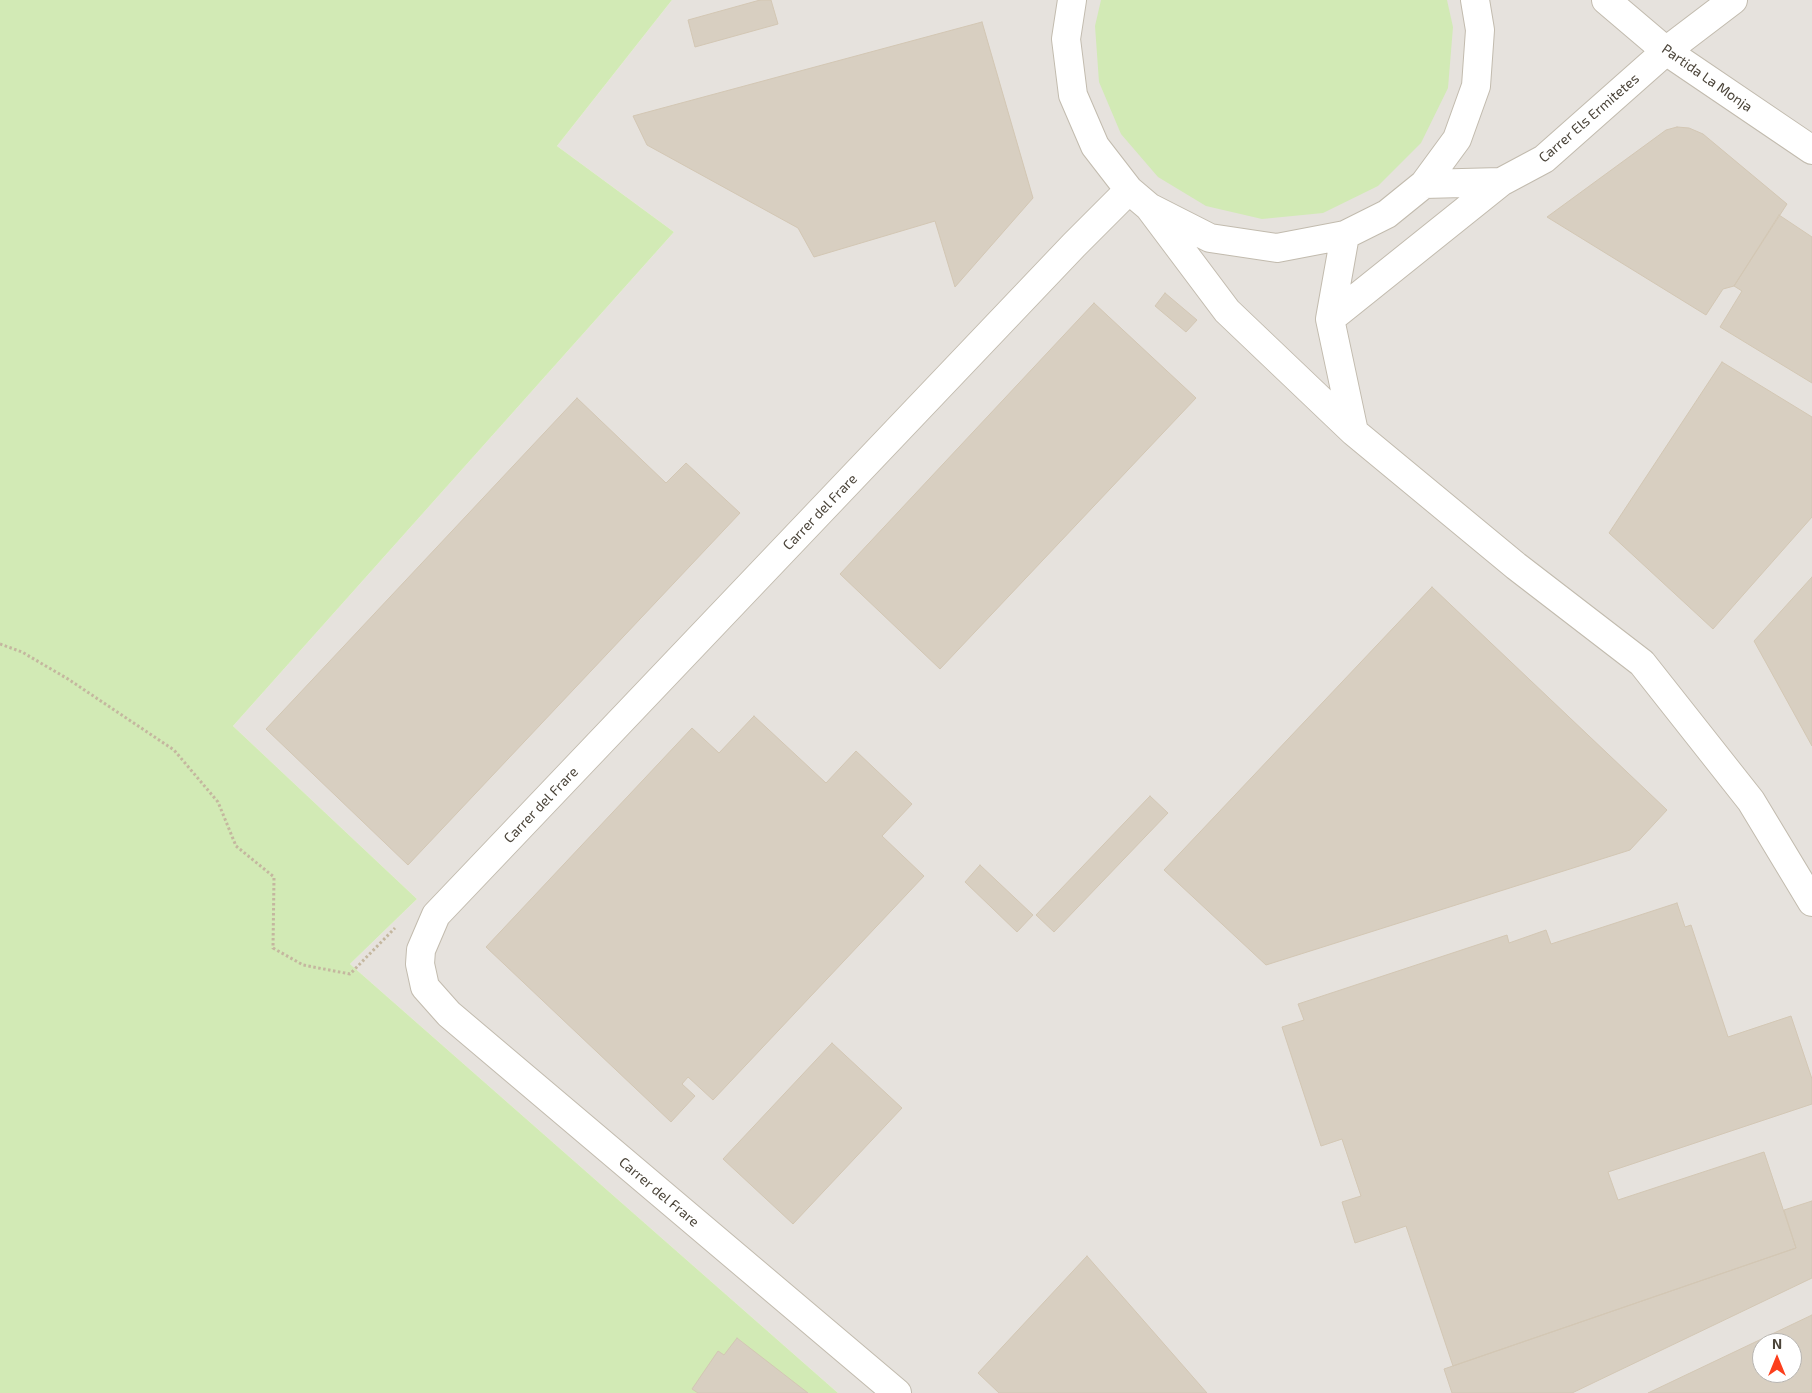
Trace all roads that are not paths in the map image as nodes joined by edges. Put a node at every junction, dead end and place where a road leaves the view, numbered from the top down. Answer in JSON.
{"nodes":[{"id":1,"x":1072,"y":0,"type":"edge"},
{"id":2,"x":1474,"y":0,"type":"edge"},
{"id":3,"x":1606,"y":0,"type":"edge"},
{"id":4,"x":1733,"y":0,"type":"edge"},
{"id":5,"x":1666,"y":51,"type":"junction"},
{"id":6,"x":1812,"y":150,"type":"edge"},
{"id":7,"x":1501,"y":182,"type":"junction"},
{"id":8,"x":1424,"y":184,"type":"junction"},
{"id":9,"x":1139,"y":199,"type":"junction"},
{"id":10,"x":1344,"y":236,"type":"junction"},
{"id":11,"x":1330,"y":319,"type":"junction"},
{"id":12,"x":1354,"y":432,"type":"junction"},
{"id":13,"x":1812,"y":902,"type":"edge"},
{"id":14,"x":897,"y":1393,"type":"edge"}],
"edges":[{"from":1,"to":9,"type":"street"},
{"from":2,"to":8,"type":"street"},
{"from":3,"to":5,"type":"street","name":"Partida La Monja"},
{"from":4,"to":5,"type":"street","name":"Carrer Els Ermitetes"},
{"from":5,"to":6,"type":"street","name":"Partida La Monja"},
{"from":5,"to":7,"type":"street","name":"Carrer Els Ermitetes"},
{"from":7,"to":8,"type":"street","name":"Carrer Els Ermitetes"},
{"from":7,"to":11,"type":"street"},
{"from":8,"to":10,"type":"street"},
{"from":9,"to":10,"type":"street"},
{"from":9,"to":12,"type":"street"},
{"from":9,"to":14,"type":"street","name":"Carrer del Frare"},
{"from":10,"to":11,"type":"street"},
{"from":11,"to":12,"type":"street"},
{"from":12,"to":13,"type":"street"}]}
